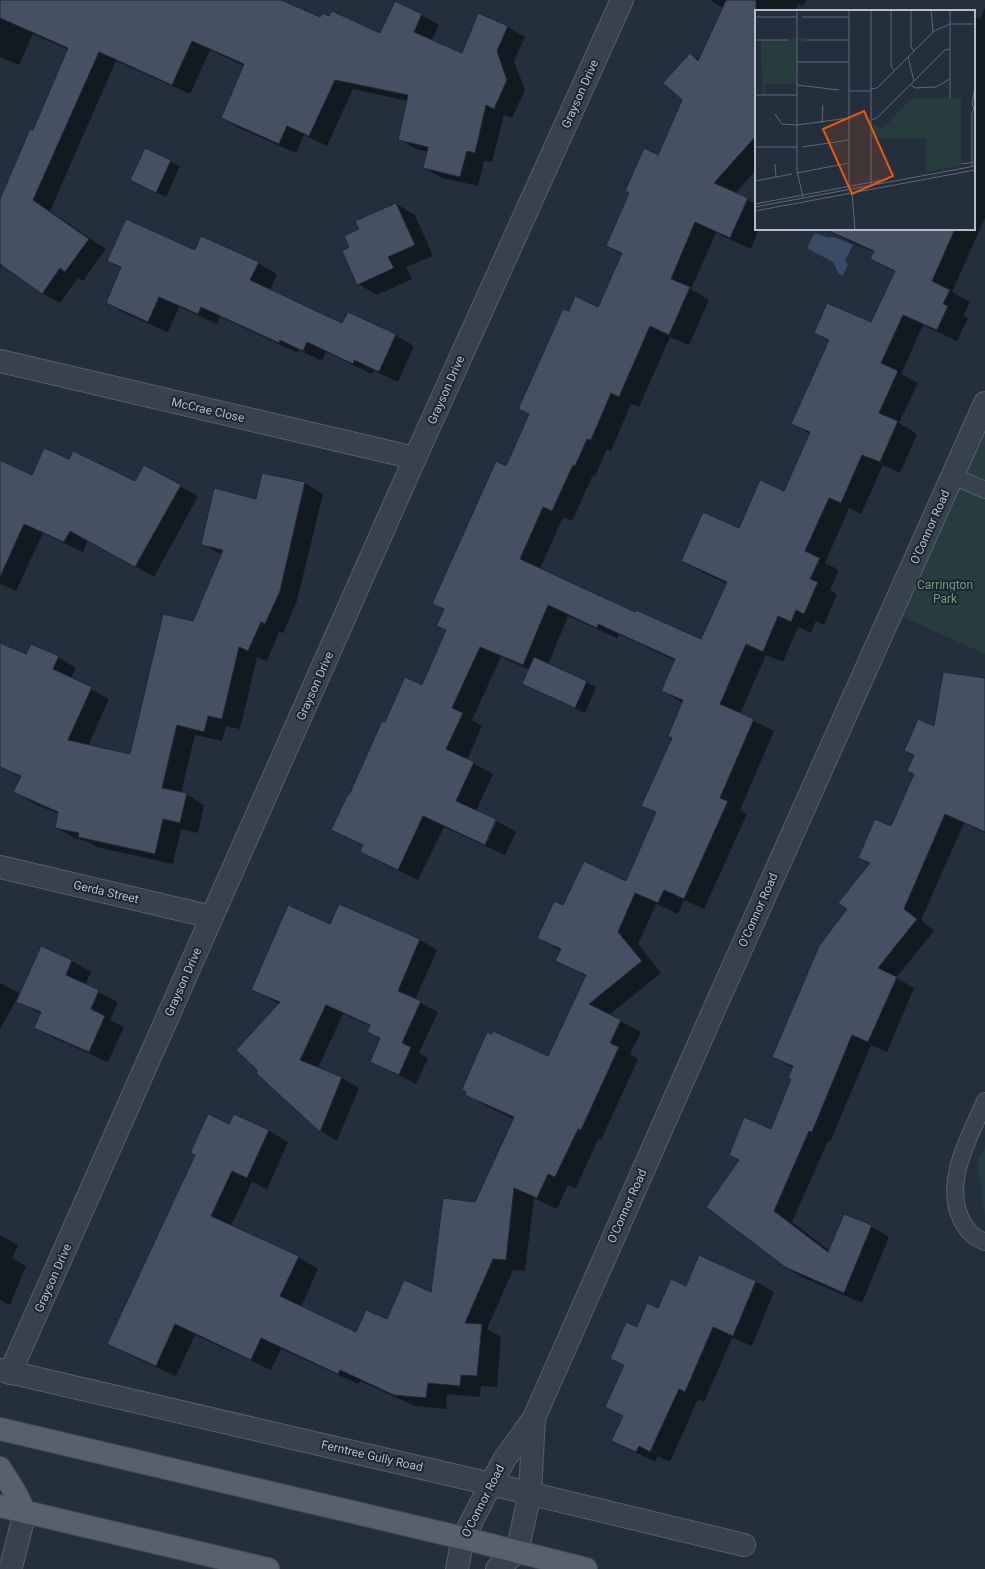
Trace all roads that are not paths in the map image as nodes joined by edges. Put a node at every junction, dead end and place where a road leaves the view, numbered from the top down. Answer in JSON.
{"nodes":[{"id":1,"x":619,"y":1,"type":"edge"},
{"id":2,"x":0,"y":361,"type":"edge"},
{"id":3,"x":985,"y":403,"type":"edge"},
{"id":4,"x":415,"y":458,"type":"junction"},
{"id":5,"x":954,"y":476,"type":"junction"},
{"id":6,"x":985,"y":490,"type":"edge"},
{"id":7,"x":0,"y":867,"type":"edge"},
{"id":8,"x":212,"y":917,"type":"junction"},
{"id":9,"x":985,"y":1101,"type":"edge"},
{"id":10,"x":985,"y":1242,"type":"edge"},
{"id":11,"x":5,"y":1371,"type":"edge"},
{"id":12,"x":534,"y":1418,"type":"junction"},
{"id":13,"x":0,"y":1429,"type":"edge"},
{"id":14,"x":0,"y":1468,"type":"edge"},
{"id":15,"x":491,"y":1484,"type":"junction"},
{"id":16,"x":530,"y":1493,"type":"junction"},
{"id":17,"x":0,"y":1506,"type":"edge"},
{"id":18,"x":25,"y":1512,"type":"junction"},
{"id":19,"x":463,"y":1538,"type":"junction"},
{"id":20,"x":744,"y":1545,"type":"dead end"},
{"id":21,"x":516,"y":1552,"type":"junction"},
{"id":22,"x":8,"y":1569,"type":"edge"},
{"id":23,"x":268,"y":1569,"type":"edge"},
{"id":24,"x":457,"y":1569,"type":"edge"},
{"id":25,"x":497,"y":1569,"type":"edge"},
{"id":26,"x":586,"y":1569,"type":"edge"}],
"edges":[{"from":1,"to":4,"type":"street","name":"Grayson Drive"},
{"from":2,"to":4,"type":"street","name":"McCrae Close"},
{"from":3,"to":5,"type":"street","name":"O'Connor Road"},
{"from":4,"to":8,"type":"street","name":"Grayson Drive"},
{"from":5,"to":6,"type":"lane"},
{"from":5,"to":12,"type":"street","name":"O'Connor Road"},
{"from":7,"to":8,"type":"street","name":"Gerda Street"},
{"from":8,"to":11,"type":"street","name":"Grayson Drive"},
{"from":9,"to":10,"type":"lane"},
{"from":11,"to":15,"type":"street","name":"Ferntree Gully Road"},
{"from":12,"to":15,"type":"street","name":"O'Connor Road"},
{"from":12,"to":16,"type":"street","name":"O'Connor Road"},
{"from":13,"to":19,"type":"main road"},
{"from":14,"to":18,"type":"main road"},
{"from":15,"to":16,"type":"street","name":"Ferntree Gully Road"},
{"from":15,"to":19,"type":"street","name":"O'Connor Road"},
{"from":16,"to":20,"type":"street","name":"Ferntree Gully Road"},
{"from":16,"to":21,"type":"street","name":"O'Connor Road"},
{"from":17,"to":18,"type":"main road"},
{"from":18,"to":22,"type":"street"},
{"from":18,"to":23,"type":"main road"},
{"from":19,"to":21,"type":"main road"},
{"from":19,"to":24,"type":"street","name":"O'Connor Road"},
{"from":21,"to":25,"type":"street"},
{"from":21,"to":26,"type":"main road"}]}
